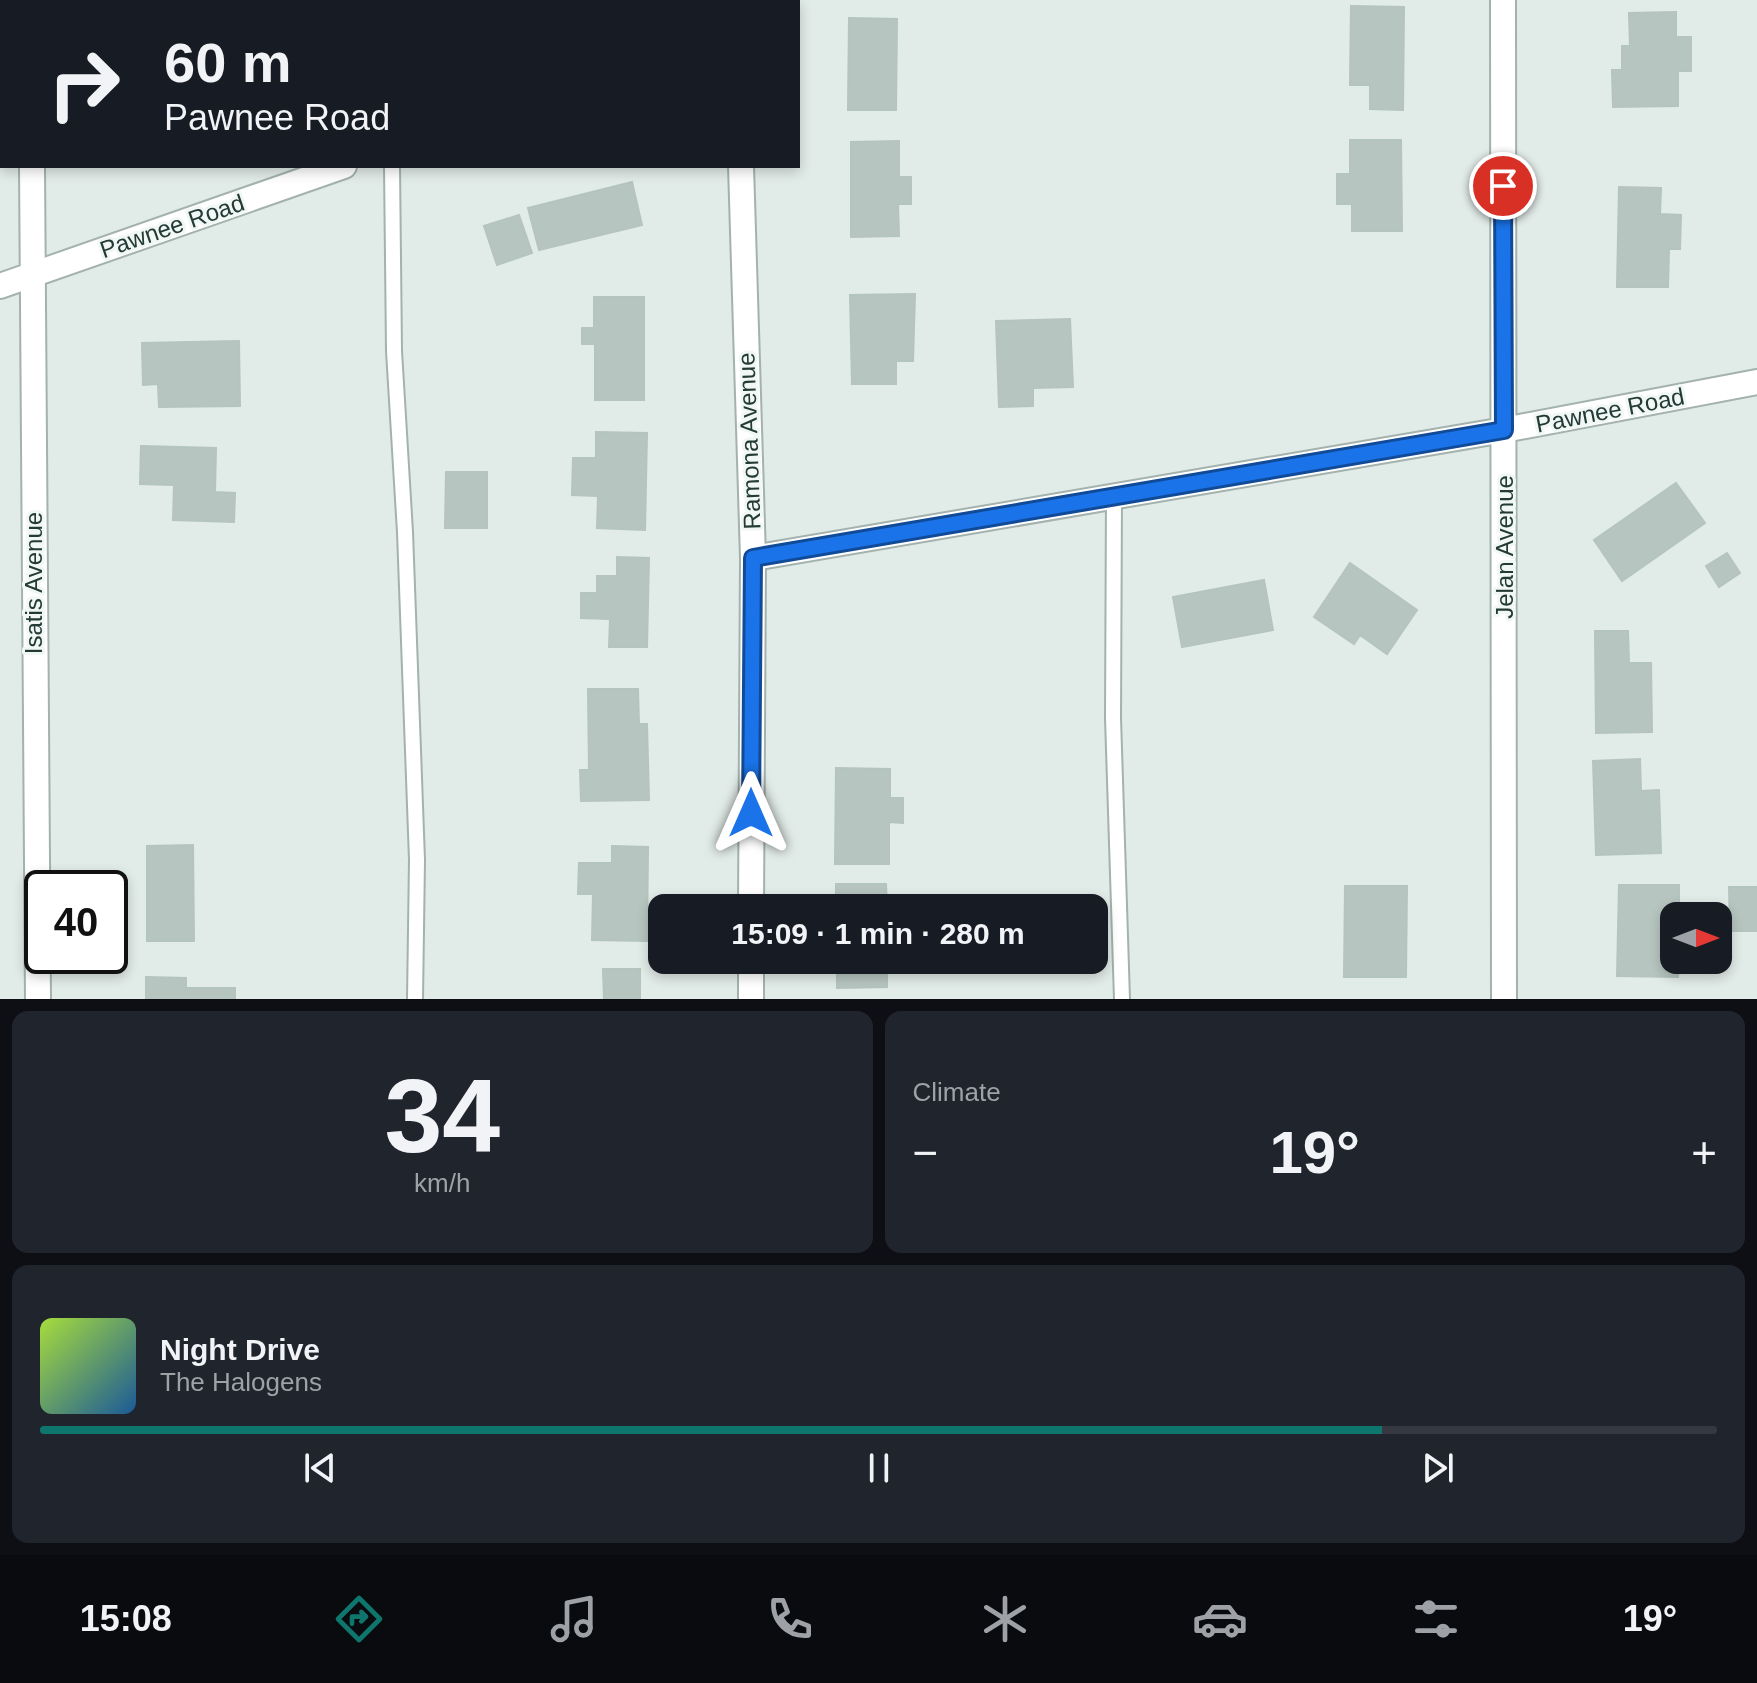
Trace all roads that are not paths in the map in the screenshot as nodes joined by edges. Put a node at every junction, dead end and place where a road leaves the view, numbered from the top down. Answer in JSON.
{"nodes":[{"id":1,"x":1503,"y":0,"type":"edge"},
{"id":2,"x":32,"y":168,"type":"edge"},
{"id":3,"x":338,"y":168,"type":"edge"},
{"id":4,"x":392,"y":168,"type":"edge"},
{"id":5,"x":741,"y":168,"type":"edge"},
{"id":6,"x":33,"y":274,"type":"junction"},
{"id":7,"x":0,"y":286,"type":"edge"},
{"id":8,"x":1757,"y":382,"type":"edge"},
{"id":9,"x":1504,"y":430,"type":"junction"},
{"id":10,"x":1114,"y":497,"type":"junction"},
{"id":11,"x":753,"y":558,"type":"junction"},
{"id":12,"x":751,"y":894,"type":"edge"},
{"id":13,"x":751,"y":974,"type":"edge"},
{"id":14,"x":38,"y":999,"type":"edge"},
{"id":15,"x":415,"y":999,"type":"edge"},
{"id":16,"x":751,"y":999,"type":"edge"},
{"id":17,"x":1122,"y":999,"type":"edge"},
{"id":18,"x":1504,"y":999,"type":"edge"}],
"edges":[{"from":1,"to":9,"type":"street","name":"Jelan Avenue"},
{"from":2,"to":6,"type":"street","name":"Isatis Avenue"},
{"from":3,"to":6,"type":"street","name":"Pawnee Road"},
{"from":4,"to":15,"type":"lane"},
{"from":5,"to":11,"type":"street","name":"Ramona Avenue"},
{"from":6,"to":7,"type":"street","name":"Pawnee Road"},
{"from":6,"to":14,"type":"street","name":"Isatis Avenue"},
{"from":8,"to":9,"type":"street","name":"Pawnee Road"},
{"from":9,"to":10,"type":"street","name":"Pawnee Road"},
{"from":9,"to":18,"type":"street","name":"Jelan Avenue"},
{"from":10,"to":11,"type":"street","name":"Pawnee Road"},
{"from":10,"to":17,"type":"lane"},
{"from":11,"to":12,"type":"street","name":"Ramona Avenue"},
{"from":13,"to":16,"type":"street"}]}
